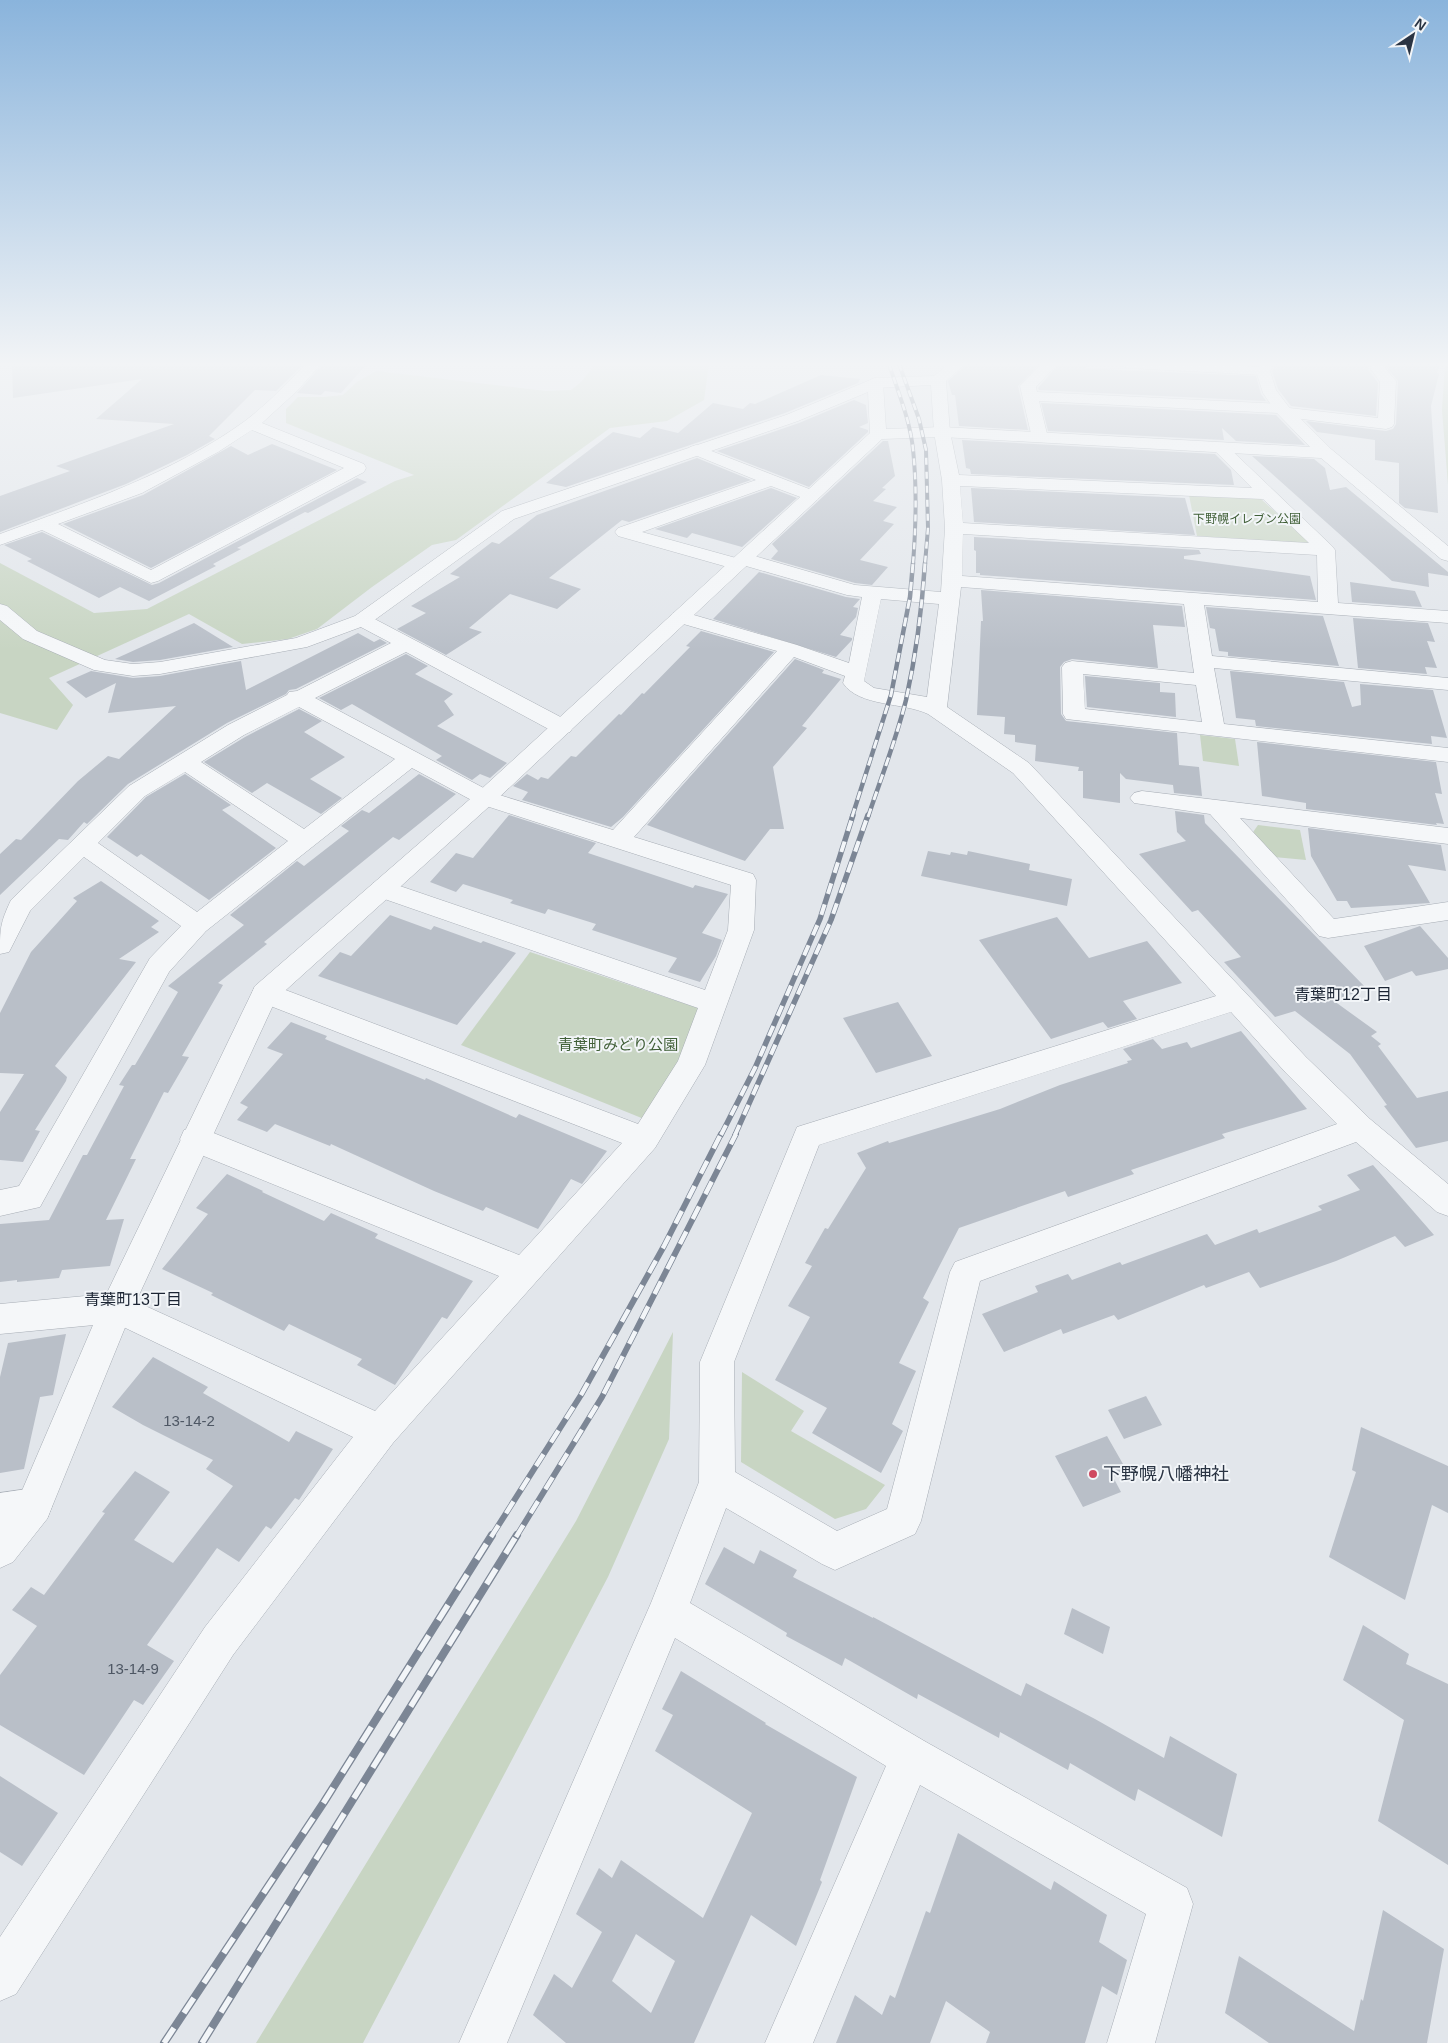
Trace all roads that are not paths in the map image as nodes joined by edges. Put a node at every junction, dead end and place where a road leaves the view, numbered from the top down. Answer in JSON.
{"nodes":[{"id":1,"x":193,"y":459,"type":"edge"},
{"id":2,"x":337,"y":459,"type":"edge"},
{"id":3,"x":669,"y":459,"type":"edge"},
{"id":4,"x":719,"y":459,"type":"edge"},
{"id":5,"x":851,"y":459,"type":"edge"},
{"id":6,"x":947,"y":459,"type":"edge"},
{"id":7,"x":1232,"y":459,"type":"edge"},
{"id":8,"x":1333,"y":459,"type":"edge"},
{"id":9,"x":769,"y":480,"type":"junction"},
{"id":10,"x":951,"y":480,"type":"junction"},
{"id":11,"x":1268,"y":494,"type":"junction"},
{"id":12,"x":811,"y":496,"type":"junction"},
{"id":13,"x":45,"y":525,"type":"junction"},
{"id":14,"x":954,"y":528,"type":"junction"},
{"id":15,"x":0,"y":540,"type":"edge"},
{"id":16,"x":1326,"y":550,"type":"junction"},
{"id":17,"x":1448,"y":555,"type":"edge"},
{"id":18,"x":741,"y":562,"type":"junction"},
{"id":19,"x":951,"y":590,"type":"junction"},
{"id":20,"x":873,"y":592,"type":"junction"},
{"id":21,"x":1193,"y":599,"type":"junction"},
{"id":22,"x":1328,"y":608,"type":"junction"},
{"id":23,"x":0,"y":610,"type":"edge"},
{"id":24,"x":1448,"y":616,"type":"edge"},
{"id":25,"x":680,"y":617,"type":"junction"},
{"id":26,"x":362,"y":620,"type":"junction"},
{"id":27,"x":405,"y":644,"type":"junction"},
{"id":28,"x":790,"y":650,"type":"junction"},
{"id":29,"x":1206,"y":671,"type":"junction"},
{"id":30,"x":857,"y":673,"type":"junction"},
{"id":31,"x":1448,"y":684,"type":"edge"},
{"id":32,"x":298,"y":697,"type":"junction"},
{"id":33,"x":936,"y":709,"type":"junction"},
{"id":34,"x":562,"y":726,"type":"junction"},
{"id":35,"x":1214,"y":730,"type":"junction"},
{"id":36,"x":1448,"y":755,"type":"edge"},
{"id":37,"x":411,"y":758,"type":"junction"},
{"id":38,"x":184,"y":761,"type":"junction"},
{"id":39,"x":485,"y":798,"type":"junction"},
{"id":40,"x":1142,"y":798,"type":"dead end"},
{"id":41,"x":1217,"y":807,"type":"junction"},
{"id":42,"x":1448,"y":836,"type":"edge"},
{"id":43,"x":619,"y":839,"type":"junction"},
{"id":44,"x":305,"y":841,"type":"junction"},
{"id":45,"x":82,"y":844,"type":"junction"},
{"id":46,"x":382,"y":889,"type":"junction"},
{"id":47,"x":1448,"y":911,"type":"edge"},
{"id":48,"x":197,"y":925,"type":"junction"},
{"id":49,"x":0,"y":945,"type":"edge"},
{"id":50,"x":265,"y":993,"type":"junction"},
{"id":51,"x":1236,"y":1000,"type":"junction"},
{"id":52,"x":714,"y":1003,"type":"junction"},
{"id":53,"x":1360,"y":1128,"type":"junction"},
{"id":54,"x":195,"y":1139,"type":"junction"},
{"id":55,"x":644,"y":1139,"type":"junction"},
{"id":56,"x":0,"y":1203,"type":"edge"},
{"id":57,"x":1448,"y":1203,"type":"edge"},
{"id":58,"x":522,"y":1272,"type":"junction"},
{"id":59,"x":117,"y":1308,"type":"junction"},
{"id":60,"x":0,"y":1319,"type":"edge"},
{"id":61,"x":380,"y":1431,"type":"junction"},
{"id":62,"x":717,"y":1482,"type":"junction"},
{"id":63,"x":17,"y":1508,"type":"edge"},
{"id":64,"x":0,"y":1548,"type":"edge"},
{"id":65,"x":667,"y":1611,"type":"junction"},
{"id":66,"x":911,"y":1757,"type":"junction"},
{"id":67,"x":0,"y":1978,"type":"edge"},
{"id":68,"x":483,"y":2043,"type":"edge"},
{"id":69,"x":788,"y":2043,"type":"edge"},
{"id":70,"x":1132,"y":2043,"type":"edge"}],
"edges":[{"from":1,"to":13,"type":"street"},
{"from":2,"to":13,"type":"street"},
{"from":3,"to":26,"type":"street"},
{"from":4,"to":9,"type":"street"},
{"from":5,"to":12,"type":"street"},
{"from":6,"to":10,"type":"street"},
{"from":7,"to":11,"type":"street"},
{"from":8,"to":17,"type":"street"},
{"from":9,"to":12,"type":"street"},
{"from":9,"to":18,"type":"street"},
{"from":10,"to":11,"type":"street"},
{"from":10,"to":14,"type":"street"},
{"from":11,"to":16,"type":"street"},
{"from":12,"to":18,"type":"street"},
{"from":13,"to":15,"type":"street"},
{"from":14,"to":16,"type":"street"},
{"from":14,"to":19,"type":"street"},
{"from":16,"to":22,"type":"street"},
{"from":18,"to":20,"type":"street"},
{"from":18,"to":25,"type":"street"},
{"from":19,"to":20,"type":"street"},
{"from":19,"to":21,"type":"street"},
{"from":19,"to":33,"type":"street"},
{"from":20,"to":30,"type":"street"},
{"from":21,"to":22,"type":"street"},
{"from":21,"to":29,"type":"street"},
{"from":22,"to":24,"type":"street"},
{"from":23,"to":26,"type":"street"},
{"from":25,"to":28,"type":"street"},
{"from":25,"to":34,"type":"street"},
{"from":26,"to":27,"type":"street"},
{"from":27,"to":32,"type":"street"},
{"from":27,"to":34,"type":"street"},
{"from":28,"to":30,"type":"street"},
{"from":28,"to":43,"type":"street"},
{"from":29,"to":31,"type":"street"},
{"from":29,"to":35,"type":"street"},
{"from":29,"to":35,"type":"street"},
{"from":30,"to":33,"type":"street"},
{"from":32,"to":37,"type":"street"},
{"from":32,"to":38,"type":"street"},
{"from":33,"to":51,"type":"street"},
{"from":34,"to":39,"type":"street"},
{"from":35,"to":36,"type":"street"},
{"from":37,"to":39,"type":"street"},
{"from":37,"to":44,"type":"street"},
{"from":38,"to":44,"type":"street"},
{"from":38,"to":45,"type":"street"},
{"from":39,"to":43,"type":"street"},
{"from":39,"to":46,"type":"street"},
{"from":40,"to":41,"type":"street"},
{"from":41,"to":42,"type":"street"},
{"from":41,"to":47,"type":"street"},
{"from":43,"to":52,"type":"street"},
{"from":44,"to":48,"type":"street"},
{"from":45,"to":48,"type":"street"},
{"from":45,"to":49,"type":"street"},
{"from":46,"to":50,"type":"street"},
{"from":46,"to":52,"type":"street"},
{"from":48,"to":56,"type":"street"},
{"from":50,"to":54,"type":"street"},
{"from":50,"to":55,"type":"street"},
{"from":51,"to":53,"type":"street"},
{"from":51,"to":62,"type":"street"},
{"from":52,"to":55,"type":"street"},
{"from":53,"to":57,"type":"street"},
{"from":53,"to":62,"type":"street"},
{"from":54,"to":58,"type":"street"},
{"from":54,"to":59,"type":"street"},
{"from":55,"to":58,"type":"street"},
{"from":58,"to":61,"type":"street"},
{"from":59,"to":60,"type":"street"},
{"from":59,"to":61,"type":"street"},
{"from":59,"to":63,"type":"street"},
{"from":61,"to":67,"type":"street"},
{"from":62,"to":65,"type":"street"},
{"from":63,"to":64,"type":"street"},
{"from":65,"to":66,"type":"street"},
{"from":65,"to":68,"type":"street"},
{"from":66,"to":69,"type":"street"},
{"from":66,"to":70,"type":"street"}]}
